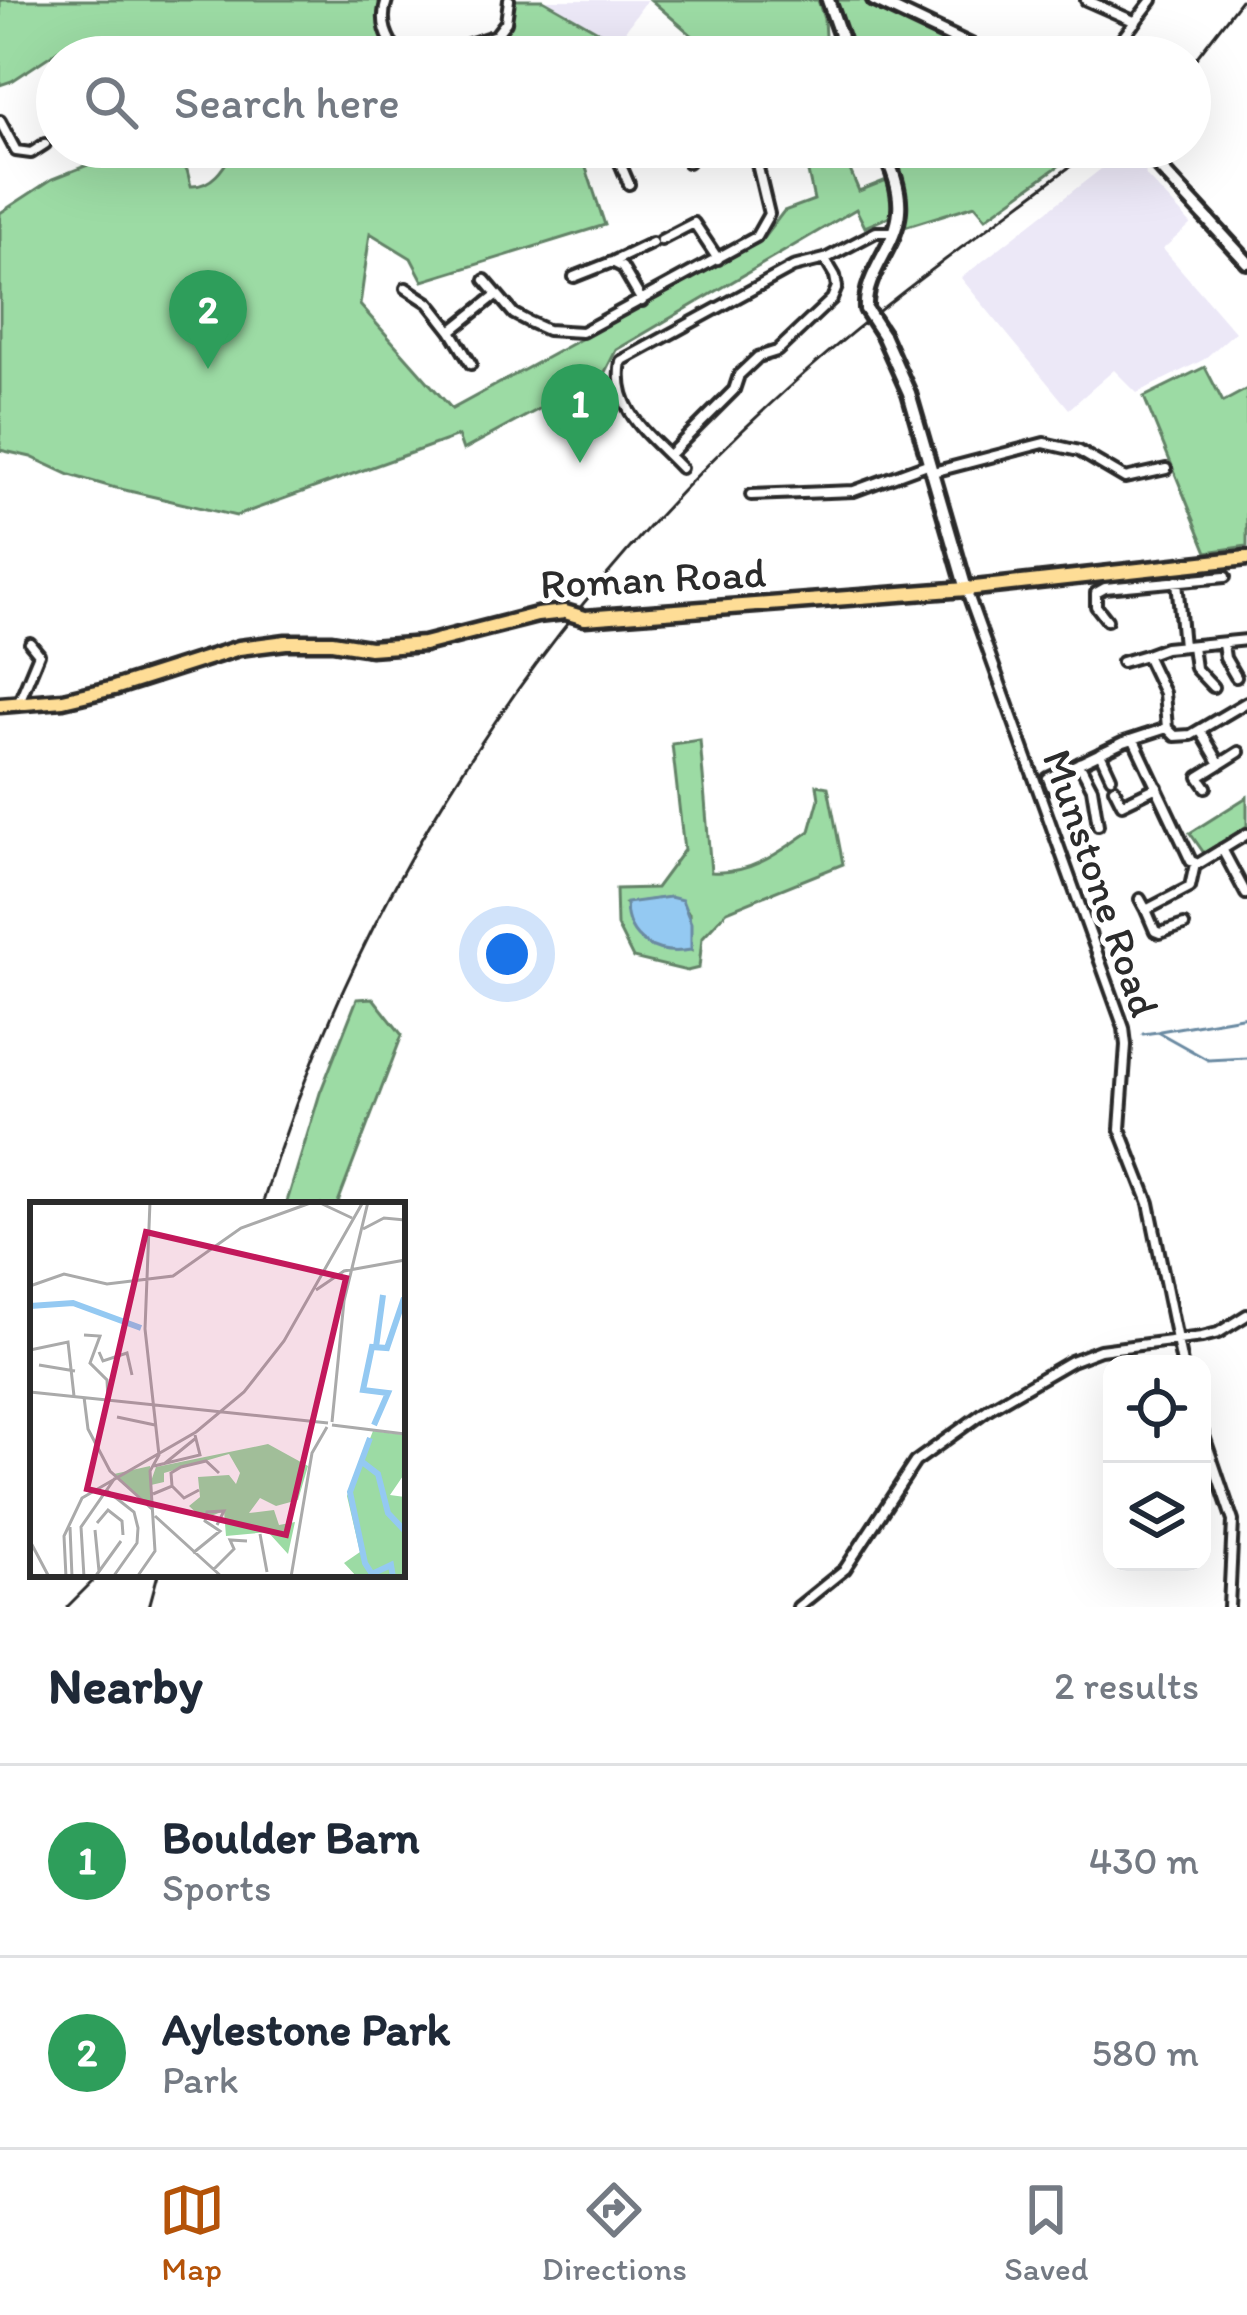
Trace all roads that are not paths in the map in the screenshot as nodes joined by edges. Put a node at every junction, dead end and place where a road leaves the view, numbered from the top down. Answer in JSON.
{"nodes":[{"id":1,"x":387,"y":0,"type":"edge"},
{"id":2,"x":509,"y":0,"type":"edge"},
{"id":3,"x":828,"y":0,"type":"edge"},
{"id":4,"x":874,"y":0,"type":"edge"},
{"id":5,"x":1086,"y":0,"type":"edge"},
{"id":6,"x":1152,"y":0,"type":"edge"},
{"id":7,"x":1136,"y":22,"type":"junction"},
{"id":8,"x":388,"y":36,"type":"edge"},
{"id":9,"x":493,"y":36,"type":"edge"},
{"id":10,"x":841,"y":36,"type":"edge"},
{"id":11,"x":950,"y":36,"type":"edge"},
{"id":12,"x":1125,"y":36,"type":"edge"},
{"id":13,"x":0,"y":121,"type":"edge"},
{"id":14,"x":36,"y":151,"type":"edge"},
{"id":15,"x":622,"y":168,"type":"edge"},
{"id":16,"x":758,"y":168,"type":"edge"},
{"id":17,"x":889,"y":168,"type":"edge"},
{"id":18,"x":1160,"y":168,"type":"edge"},
{"id":19,"x":629,"y":184,"type":"dead end"},
{"id":20,"x":893,"y":232,"type":"junction"},
{"id":21,"x":718,"y":259,"type":"junction"},
{"id":22,"x":825,"y":259,"type":"junction"},
{"id":23,"x":612,"y":262,"type":"junction"},
{"id":24,"x":1247,"y":262,"type":"edge"},
{"id":25,"x":574,"y":277,"type":"dead end"},
{"id":26,"x":485,"y":280,"type":"dead end"},
{"id":27,"x":406,"y":288,"type":"dead end"},
{"id":28,"x":496,"y":295,"type":"junction"},
{"id":29,"x":642,"y":301,"type":"junction"},
{"id":30,"x":451,"y":331,"type":"junction"},
{"id":31,"x":471,"y":364,"type":"dead end"},
{"id":32,"x":669,"y":455,"type":"junction"},
{"id":33,"x":681,"y":468,"type":"dead end"},
{"id":34,"x":932,"y":468,"type":"junction"},
{"id":35,"x":1166,"y":470,"type":"dead end"},
{"id":36,"x":751,"y":495,"type":"dead end"},
{"id":37,"x":1246,"y":558,"type":"edge"},
{"id":38,"x":1247,"y":574,"type":"edge"},
{"id":39,"x":1225,"y":577,"type":"dead end"},
{"id":40,"x":1178,"y":581,"type":"junction"},
{"id":41,"x":966,"y":589,"type":"junction"},
{"id":42,"x":1107,"y":620,"type":"dead end"},
{"id":43,"x":1247,"y":640,"type":"edge"},
{"id":44,"x":30,"y":643,"type":"dead end"},
{"id":45,"x":1223,"y":644,"type":"junction"},
{"id":46,"x":1188,"y":646,"type":"junction"},
{"id":47,"x":1145,"y":655,"type":"junction"},
{"id":48,"x":1121,"y":662,"type":"dead end"},
{"id":49,"x":1236,"y":677,"type":"dead end"},
{"id":50,"x":1213,"y":686,"type":"dead end"},
{"id":51,"x":19,"y":702,"type":"junction"},
{"id":52,"x":1247,"y":702,"type":"edge"},
{"id":53,"x":0,"y":705,"type":"edge"},
{"id":54,"x":1167,"y":728,"type":"junction"},
{"id":55,"x":1200,"y":730,"type":"junction"},
{"id":56,"x":1129,"y":741,"type":"junction"},
{"id":57,"x":1239,"y":752,"type":"dead end"},
{"id":58,"x":1100,"y":753,"type":"junction"},
{"id":59,"x":1079,"y":763,"type":"junction"},
{"id":60,"x":1220,"y":764,"type":"junction"},
{"id":61,"x":1112,"y":777,"type":"dead end"},
{"id":62,"x":1048,"y":779,"type":"dead end"},
{"id":63,"x":1157,"y":787,"type":"junction"},
{"id":64,"x":1206,"y":787,"type":"dead end"},
{"id":65,"x":1114,"y":788,"type":"dead end"},
{"id":66,"x":1099,"y":825,"type":"dead end"},
{"id":67,"x":1247,"y":834,"type":"edge"},
{"id":68,"x":1222,"y":849,"type":"junction"},
{"id":69,"x":1195,"y":864,"type":"junction"},
{"id":70,"x":1246,"y":894,"type":"edge"},
{"id":71,"x":1140,"y":898,"type":"dead end"},
{"id":72,"x":1146,"y":910,"type":"junction"},
{"id":73,"x":1184,"y":925,"type":"dead end"},
{"id":74,"x":1247,"y":1315,"type":"edge"},
{"id":75,"x":1175,"y":1341,"type":"junction"},
{"id":76,"x":1179,"y":1355,"type":"edge"},
{"id":77,"x":1211,"y":1457,"type":"edge"},
{"id":78,"x":798,"y":1607,"type":"edge"},
{"id":79,"x":1229,"y":1607,"type":"edge"}],
"edges":[{"from":1,"to":8,"type":"street"},
{"from":2,"to":9,"type":"street"},
{"from":3,"to":10,"type":"street"},
{"from":4,"to":11,"type":"street"},
{"from":5,"to":7,"type":"street"},
{"from":6,"to":7,"type":"street"},
{"from":7,"to":12,"type":"street"},
{"from":13,"to":14,"type":"street"},
{"from":15,"to":19,"type":"street"},
{"from":16,"to":21,"type":"street"},
{"from":17,"to":20,"type":"street"},
{"from":18,"to":24,"type":"street"},
{"from":20,"to":22,"type":"street"},
{"from":20,"to":34,"type":"street","bridge":true},
{"from":21,"to":23,"type":"street"},
{"from":21,"to":29,"type":"street"},
{"from":22,"to":32,"type":"street"},
{"from":22,"to":32,"type":"street"},
{"from":23,"to":25,"type":"street"},
{"from":23,"to":29,"type":"street"},
{"from":26,"to":28,"type":"street"},
{"from":27,"to":30,"type":"street"},
{"from":28,"to":29,"type":"street"},
{"from":28,"to":30,"type":"street"},
{"from":30,"to":31,"type":"street"},
{"from":32,"to":33,"type":"street"},
{"from":34,"to":35,"type":"street"},
{"from":34,"to":36,"type":"street"},
{"from":34,"to":41,"type":"street"},
{"from":37,"to":38,"type":"street"},
{"from":37,"to":41,"type":"main road","name":"Roman Road"},
{"from":39,"to":40,"type":"street"},
{"from":40,"to":42,"type":"street"},
{"from":40,"to":46,"type":"street"},
{"from":41,"to":51,"type":"main road","name":"Roman Road","bridge":true},
{"from":41,"to":75,"type":"street","name":"Munstone Road"},
{"from":43,"to":45,"type":"street"},
{"from":44,"to":51,"type":"street"},
{"from":45,"to":46,"type":"street"},
{"from":45,"to":49,"type":"street"},
{"from":46,"to":47,"type":"street"},
{"from":46,"to":50,"type":"street"},
{"from":47,"to":48,"type":"street"},
{"from":47,"to":54,"type":"street"},
{"from":51,"to":53,"type":"main road","name":"Roman Road"},
{"from":52,"to":55,"type":"street"},
{"from":54,"to":55,"type":"street"},
{"from":54,"to":56,"type":"street"},
{"from":55,"to":60,"type":"street"},
{"from":56,"to":58,"type":"street"},
{"from":56,"to":63,"type":"street"},
{"from":57,"to":60,"type":"street"},
{"from":58,"to":59,"type":"street"},
{"from":58,"to":61,"type":"street"},
{"from":59,"to":62,"type":"street"},
{"from":59,"to":66,"type":"street"},
{"from":60,"to":64,"type":"street"},
{"from":63,"to":65,"type":"street"},
{"from":63,"to":69,"type":"street"},
{"from":67,"to":68,"type":"street"},
{"from":68,"to":69,"type":"street"},
{"from":68,"to":70,"type":"street"},
{"from":69,"to":72,"type":"street"},
{"from":71,"to":72,"type":"street"},
{"from":72,"to":73,"type":"street"},
{"from":74,"to":75,"type":"street"},
{"from":75,"to":76,"type":"street","name":"Munstone Road"},
{"from":75,"to":78,"type":"street"},
{"from":77,"to":79,"type":"street"}]}
